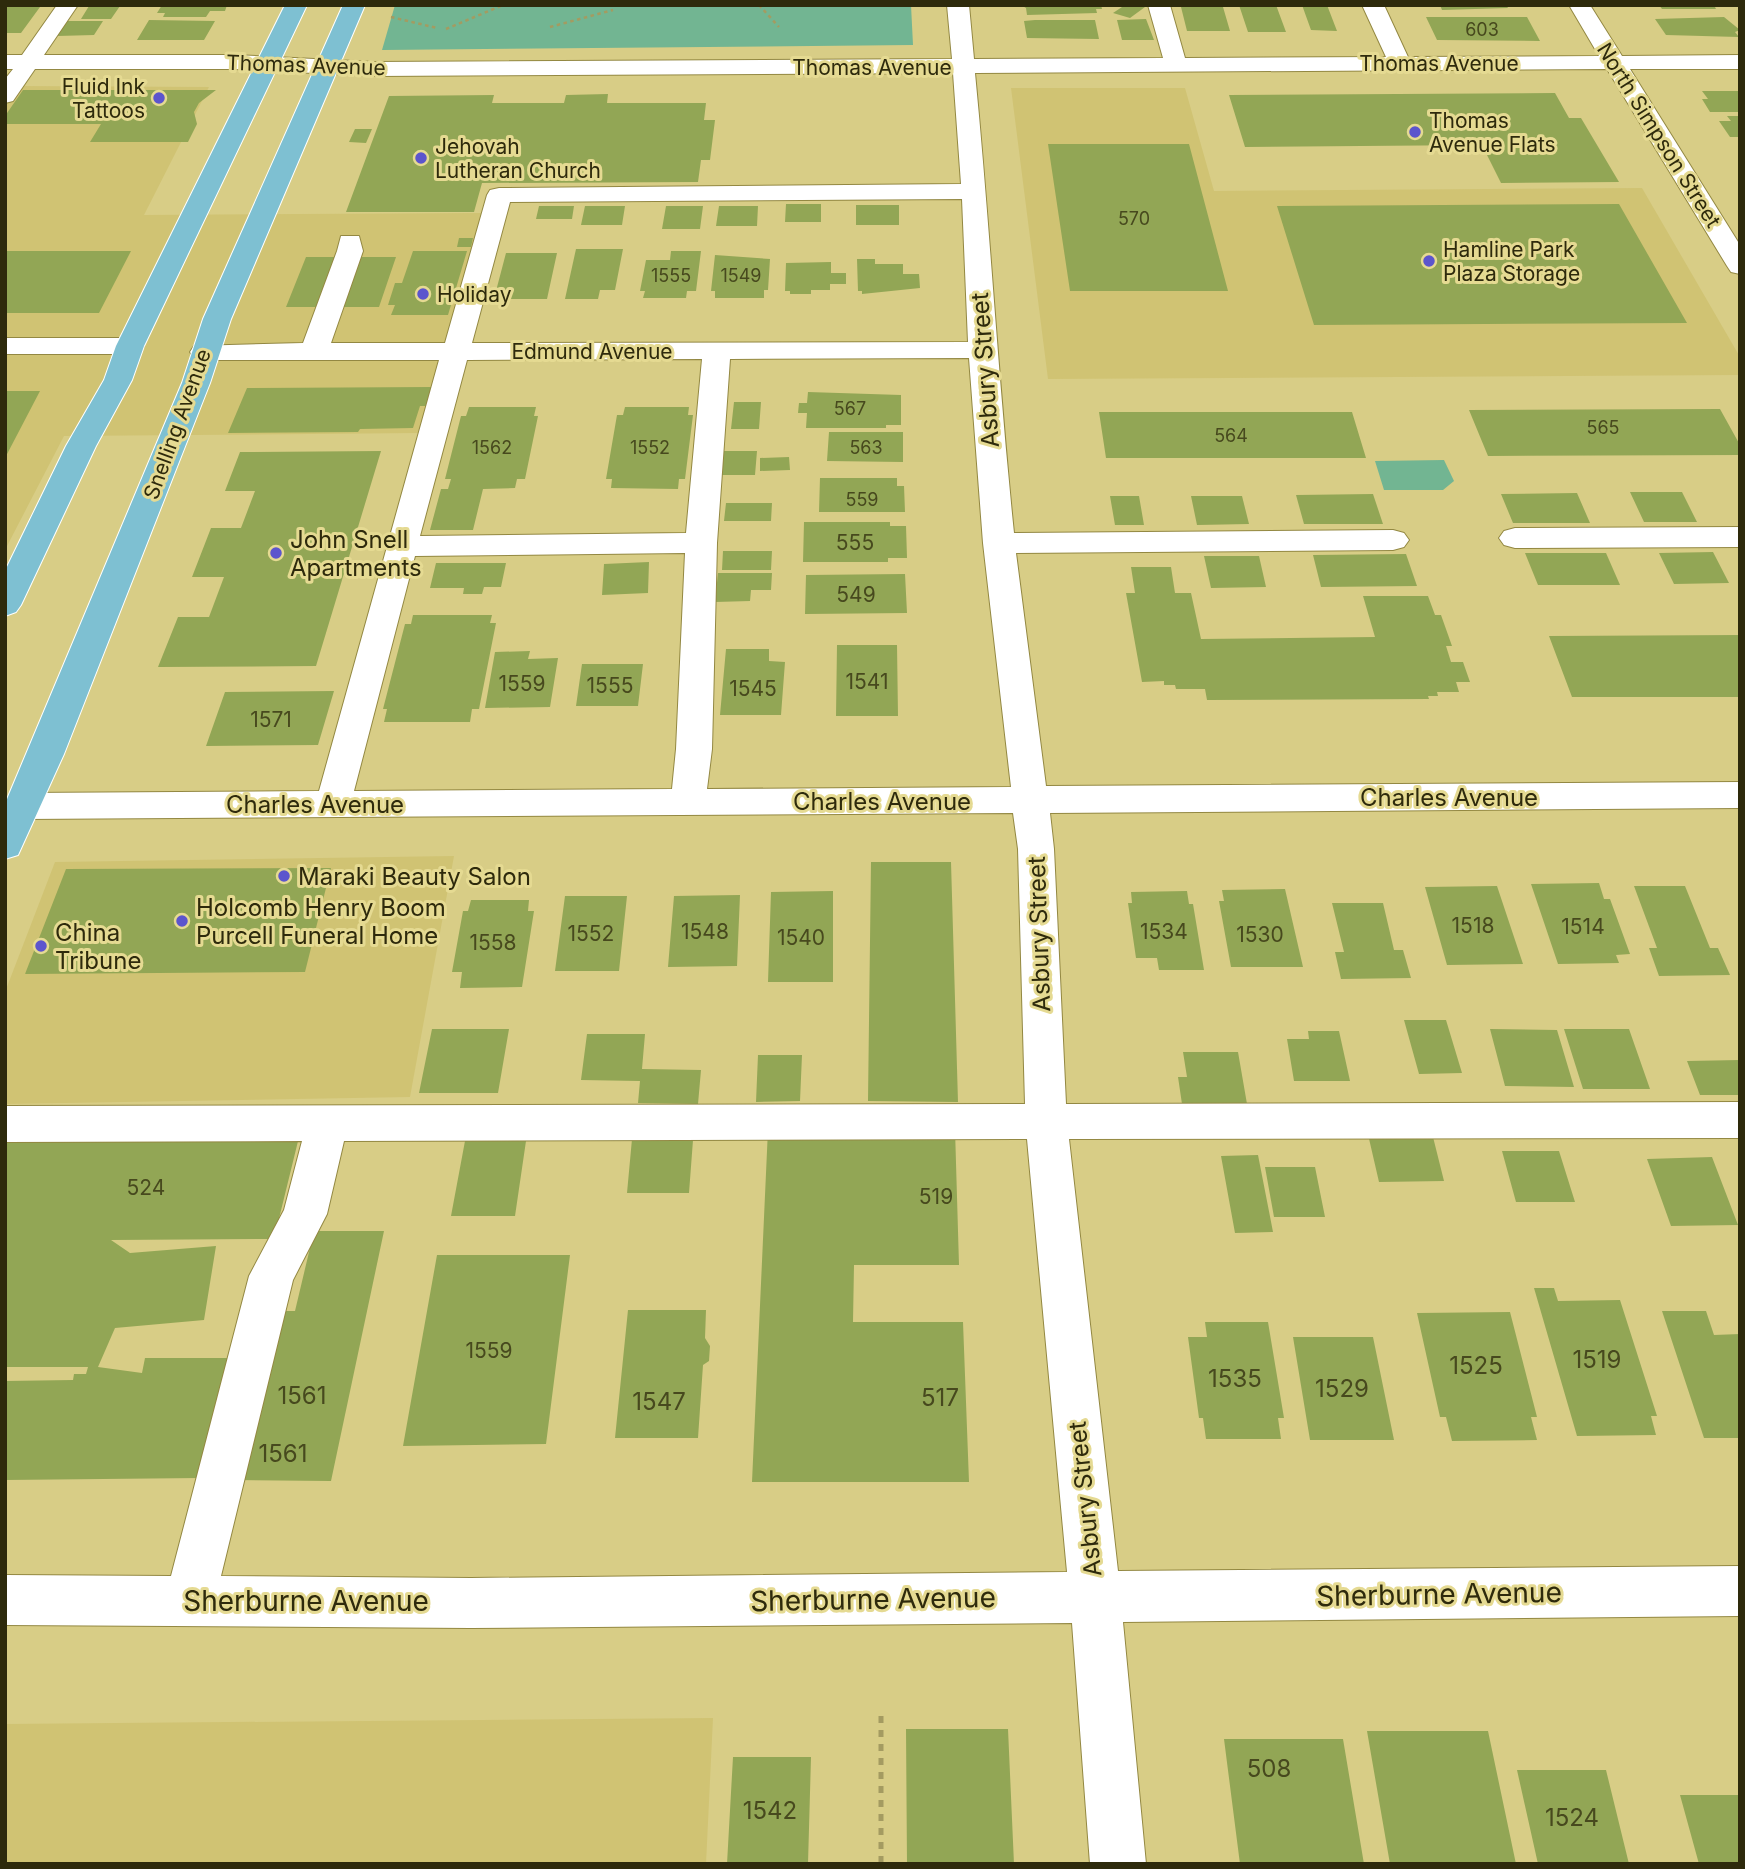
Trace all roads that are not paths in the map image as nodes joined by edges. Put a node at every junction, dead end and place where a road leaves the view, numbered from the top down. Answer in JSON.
{"nodes":[{"id":1,"x":68,"y":5,"type":"edge"},
{"id":2,"x":296,"y":5,"type":"edge"},
{"id":3,"x":354,"y":5,"type":"edge"},
{"id":4,"x":958,"y":5,"type":"edge"},
{"id":5,"x":1159,"y":5,"type":"edge"},
{"id":6,"x":1373,"y":5,"type":"edge"},
{"id":7,"x":1579,"y":5,"type":"edge"},
{"id":8,"x":5,"y":62,"type":"edge"},
{"id":9,"x":29,"y":62,"type":"junction"},
{"id":10,"x":1615,"y":62,"type":"junction"},
{"id":11,"x":1740,"y":62,"type":"edge"},
{"id":12,"x":268,"y":64,"type":"junction"},
{"id":13,"x":1400,"y":64,"type":"junction"},
{"id":14,"x":1176,"y":65,"type":"junction"},
{"id":15,"x":962,"y":66,"type":"junction"},
{"id":16,"x":327,"y":67,"type":"junction"},
{"id":17,"x":5,"y":96,"type":"edge"},
{"id":18,"x":974,"y":191,"type":"junction"},
{"id":19,"x":350,"y":241,"type":"dead end"},
{"id":20,"x":1740,"y":266,"type":"edge"},
{"id":21,"x":5,"y":346,"type":"edge"},
{"id":22,"x":130,"y":346,"type":"junction"},
{"id":23,"x":717,"y":350,"type":"junction"},
{"id":24,"x":981,"y":350,"type":"junction"},
{"id":25,"x":204,"y":352,"type":"junction"},
{"id":26,"x":314,"y":352,"type":"junction"},
{"id":27,"x":456,"y":352,"type":"junction"},
{"id":28,"x":1740,"y":537,"type":"edge"},
{"id":29,"x":1515,"y":538,"type":"dead end"},
{"id":30,"x":1392,"y":540,"type":"dead end"},
{"id":31,"x":701,"y":543,"type":"junction"},
{"id":32,"x":999,"y":543,"type":"junction"},
{"id":33,"x":402,"y":546,"type":"junction"},
{"id":34,"x":5,"y":605,"type":"edge"},
{"id":35,"x":1740,"y":795,"type":"edge"},
{"id":36,"x":1031,"y":800,"type":"junction"},
{"id":37,"x":688,"y":802,"type":"junction"},
{"id":38,"x":333,"y":804,"type":"junction"},
{"id":39,"x":24,"y":806,"type":"junction"},
{"id":40,"x":5,"y":845,"type":"edge"},
{"id":41,"x":1740,"y":1119,"type":"edge"},
{"id":42,"x":1046,"y":1121,"type":"junction"},
{"id":43,"x":5,"y":1124,"type":"edge"},
{"id":44,"x":327,"y":1124,"type":"junction"},
{"id":45,"x":1740,"y":1591,"type":"edge"},
{"id":46,"x":1095,"y":1597,"type":"junction"},
{"id":47,"x":5,"y":1600,"type":"edge"},
{"id":48,"x":190,"y":1600,"type":"junction"},
{"id":49,"x":1118,"y":1864,"type":"edge"}],
"edges":[{"from":1,"to":9,"type":"street"},
{"from":2,"to":12,"type":"main road"},
{"from":3,"to":16,"type":"main road","name":"Snelling Avenue"},
{"from":4,"to":15,"type":"street","name":"Asbury Street"},
{"from":5,"to":14,"type":"street"},
{"from":6,"to":13,"type":"street"},
{"from":7,"to":10,"type":"street","name":"North Simpson Street"},
{"from":8,"to":9,"type":"street","name":"Thomas Avenue"},
{"from":9,"to":12,"type":"street","name":"Thomas Avenue"},
{"from":9,"to":17,"type":"street"},
{"from":10,"to":11,"type":"street","name":"Thomas Avenue"},
{"from":10,"to":13,"type":"street","name":"Thomas Avenue"},
{"from":10,"to":20,"type":"street","name":"North Simpson Street"},
{"from":12,"to":16,"type":"street","name":"Thomas Avenue"},
{"from":12,"to":22,"type":"main road"},
{"from":13,"to":14,"type":"street","name":"Thomas Avenue"},
{"from":14,"to":15,"type":"street","name":"Thomas Avenue"},
{"from":15,"to":16,"type":"street","name":"Thomas Avenue"},
{"from":15,"to":18,"type":"street","name":"Asbury Street"},
{"from":16,"to":25,"type":"main road","name":"Snelling Avenue"},
{"from":18,"to":24,"type":"street","name":"Asbury Street"},
{"from":18,"to":27,"type":"street"},
{"from":19,"to":26,"type":"street"},
{"from":21,"to":22,"type":"street"},
{"from":22,"to":34,"type":"main road"},
{"from":23,"to":24,"type":"street","name":"Edmund Avenue"},
{"from":23,"to":27,"type":"street","name":"Edmund Avenue"},
{"from":23,"to":31,"type":"street"},
{"from":24,"to":32,"type":"street","name":"Asbury Street"},
{"from":25,"to":26,"type":"street","name":"Edmund Avenue"},
{"from":25,"to":39,"type":"main road","name":"Snelling Avenue"},
{"from":26,"to":27,"type":"street","name":"Edmund Avenue"},
{"from":27,"to":33,"type":"street"},
{"from":28,"to":29,"type":"street"},
{"from":30,"to":32,"type":"street"},
{"from":31,"to":33,"type":"street"},
{"from":31,"to":37,"type":"street"},
{"from":32,"to":36,"type":"street","name":"Asbury Street"},
{"from":33,"to":38,"type":"street"},
{"from":35,"to":36,"type":"street","name":"Charles Avenue"},
{"from":36,"to":37,"type":"street","name":"Charles Avenue"},
{"from":36,"to":42,"type":"street","name":"Asbury Street"},
{"from":37,"to":38,"type":"street","name":"Charles Avenue"},
{"from":38,"to":39,"type":"street","name":"Charles Avenue"},
{"from":39,"to":40,"type":"main road","name":"Snelling Avenue"},
{"from":41,"to":42,"type":"street"},
{"from":42,"to":44,"type":"street"},
{"from":42,"to":46,"type":"street","name":"Asbury Street"},
{"from":43,"to":44,"type":"street"},
{"from":44,"to":48,"type":"street"},
{"from":45,"to":46,"type":"street","name":"Sherburne Avenue"},
{"from":46,"to":48,"type":"street","name":"Sherburne Avenue"},
{"from":46,"to":49,"type":"street","name":"Asbury Street"},
{"from":47,"to":48,"type":"street","name":"Sherburne Avenue"}]}
